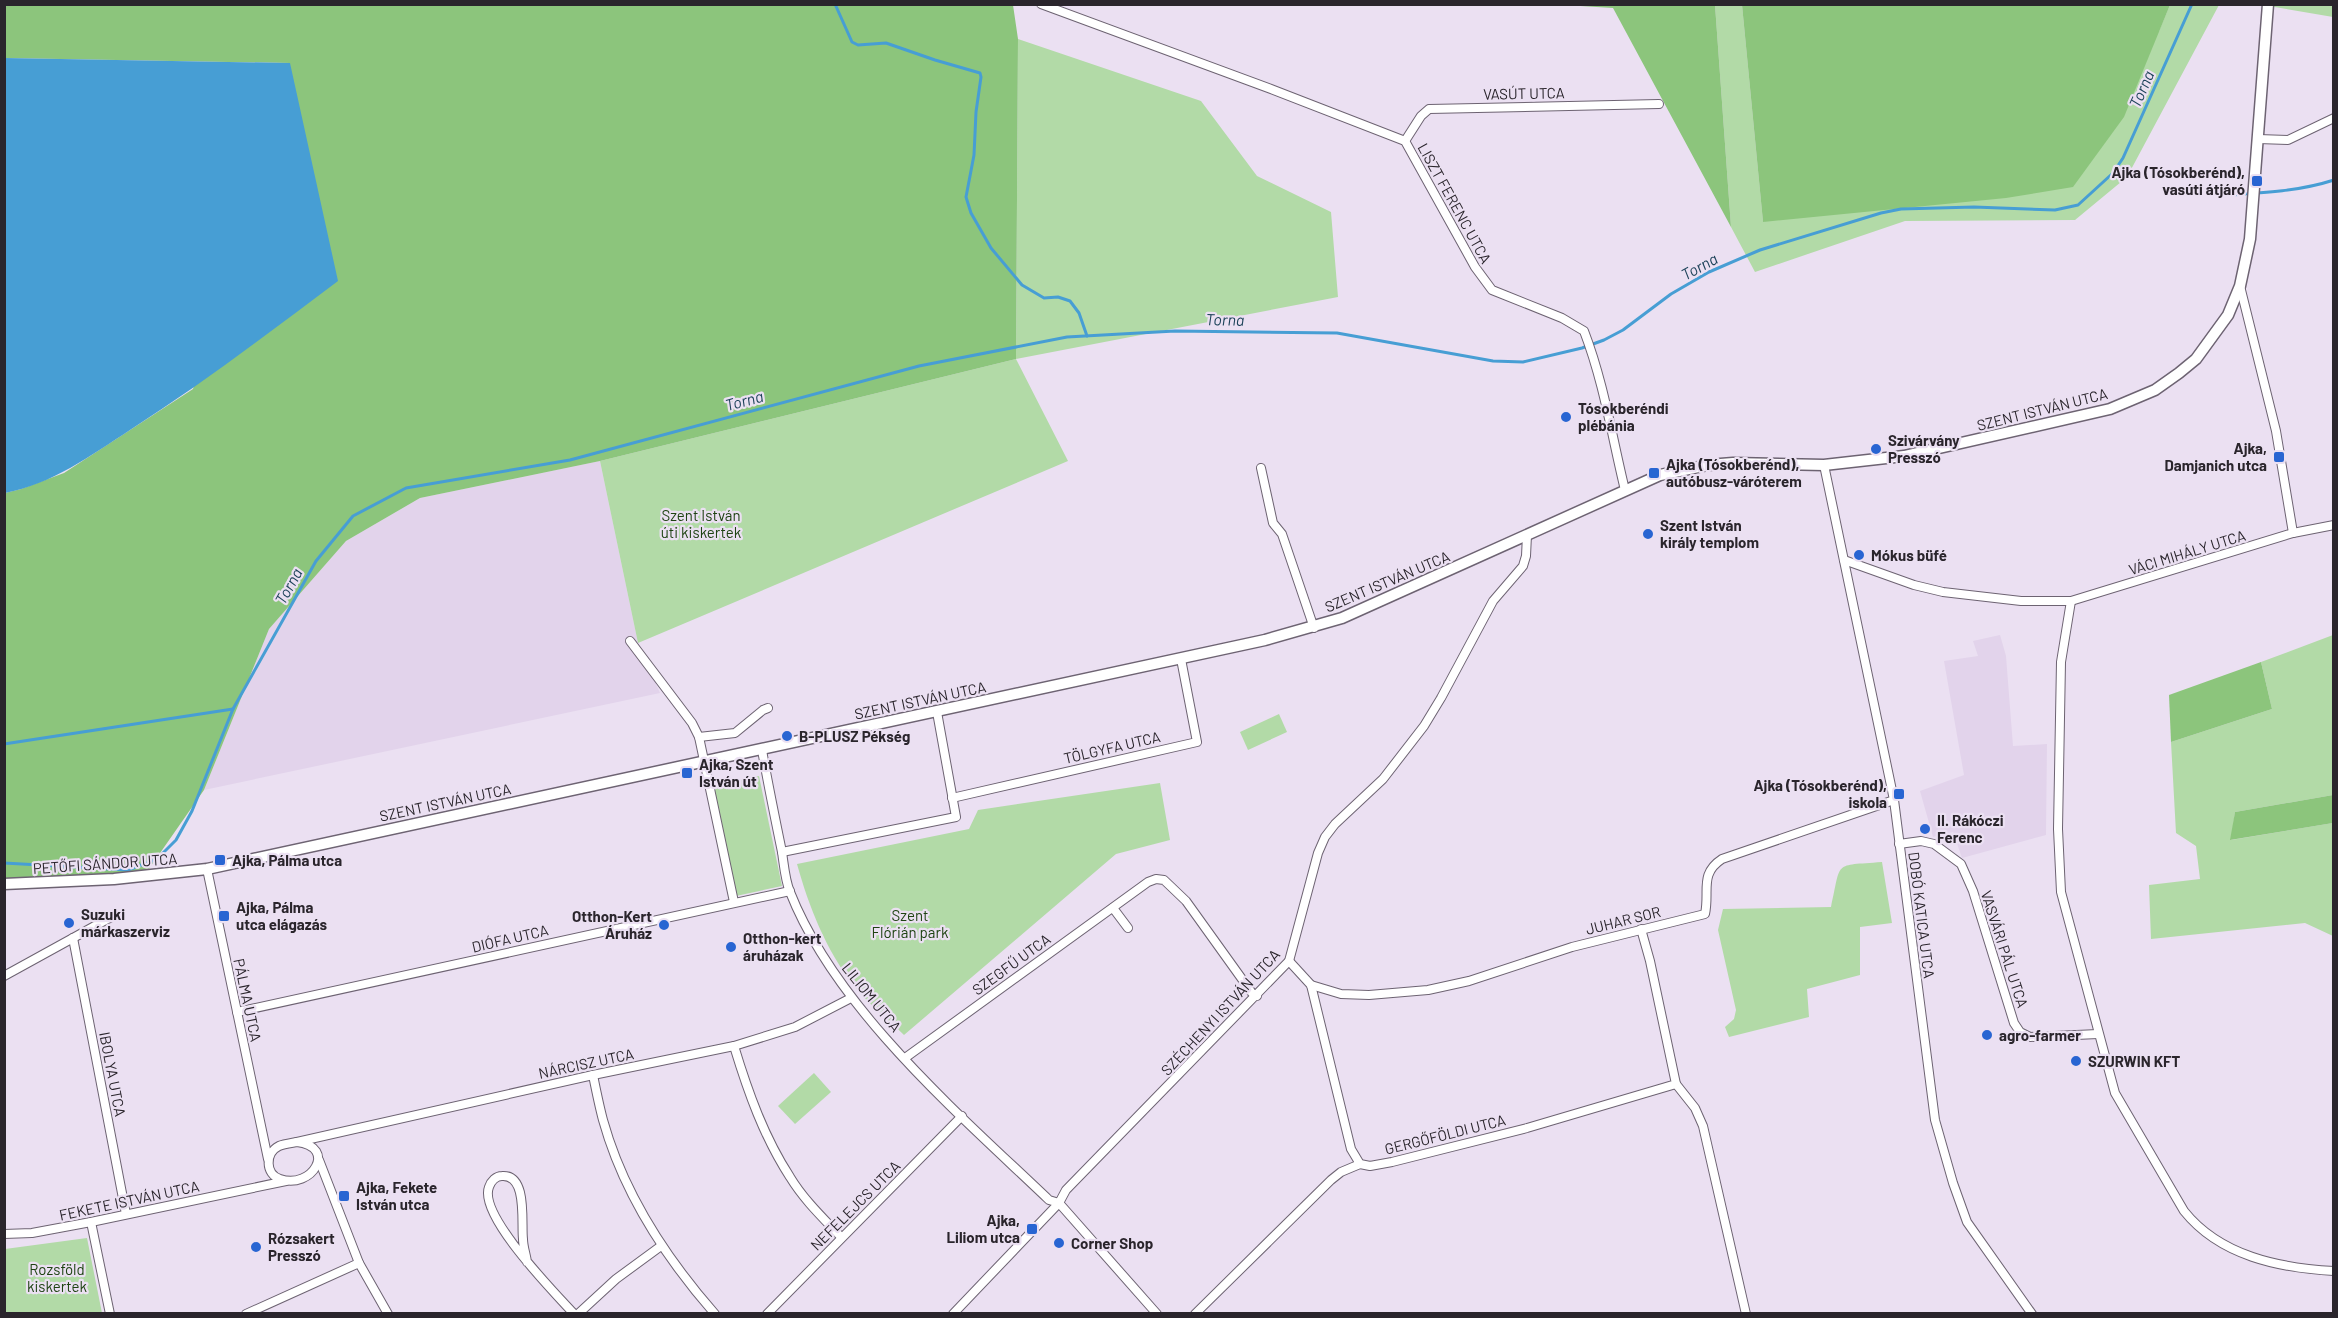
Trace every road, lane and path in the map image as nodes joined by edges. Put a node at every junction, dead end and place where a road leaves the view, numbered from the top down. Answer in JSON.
{"nodes":[{"id":1,"x":1041,"y":4,"type":"edge"},
{"id":2,"x":2268,"y":4,"type":"edge"},
{"id":3,"x":1659,"y":104,"type":"dead end"},
{"id":4,"x":2334,"y":118,"type":"edge"},
{"id":5,"x":2259,"y":139,"type":"junction"},
{"id":6,"x":1405,"y":141,"type":"junction"},
{"id":7,"x":2240,"y":286,"type":"junction"},
{"id":8,"x":1824,"y":465,"type":"junction"},
{"id":9,"x":1261,"y":468,"type":"dead end"},
{"id":10,"x":1625,"y":490,"type":"junction"},
{"id":11,"x":2334,"y":525,"type":"edge"},
{"id":12,"x":2292,"y":533,"type":"junction"},
{"id":13,"x":1527,"y":535,"type":"junction"},
{"id":14,"x":1844,"y":560,"type":"junction"},
{"id":15,"x":2071,"y":601,"type":"junction"},
{"id":16,"x":1314,"y":627,"type":"junction"},
{"id":17,"x":630,"y":641,"type":"dead end"},
{"id":18,"x":1181,"y":659,"type":"junction"},
{"id":19,"x":768,"y":708,"type":"dead end"},
{"id":20,"x":937,"y":712,"type":"junction"},
{"id":21,"x":699,"y":737,"type":"junction"},
{"id":22,"x":762,"y":750,"type":"junction"},
{"id":23,"x":705,"y":762,"type":"junction"},
{"id":24,"x":952,"y":798,"type":"junction"},
{"id":25,"x":1894,"y":800,"type":"junction"},
{"id":26,"x":1899,"y":844,"type":"junction"},
{"id":27,"x":782,"y":852,"type":"junction"},
{"id":28,"x":207,"y":868,"type":"junction"},
{"id":29,"x":4,"y":884,"type":"edge"},
{"id":30,"x":790,"y":891,"type":"junction"},
{"id":31,"x":734,"y":902,"type":"junction"},
{"id":32,"x":1113,"y":908,"type":"junction"},
{"id":33,"x":113,"y":916,"type":"dead end"},
{"id":34,"x":1128,"y":928,"type":"dead end"},
{"id":35,"x":1641,"y":929,"type":"junction"},
{"id":36,"x":73,"y":938,"type":"junction"},
{"id":37,"x":1289,"y":961,"type":"junction"},
{"id":38,"x":4,"y":976,"type":"edge"},
{"id":39,"x":1311,"y":985,"type":"junction"},
{"id":40,"x":1257,"y":996,"type":"junction"},
{"id":41,"x":851,"y":998,"type":"junction"},
{"id":42,"x":237,"y":1012,"type":"junction"},
{"id":43,"x":2098,"y":1034,"type":"junction"},
{"id":44,"x":734,"y":1046,"type":"junction"},
{"id":45,"x":905,"y":1058,"type":"junction"},
{"id":46,"x":593,"y":1075,"type":"junction"},
{"id":47,"x":1676,"y":1084,"type":"junction"},
{"id":48,"x":962,"y":1116,"type":"junction"},
{"id":49,"x":264,"y":1137,"type":"junction"},
{"id":50,"x":320,"y":1137,"type":"junction"},
{"id":51,"x":297,"y":1142,"type":"junction"},
{"id":52,"x":279,"y":1146,"type":"junction"},
{"id":53,"x":312,"y":1146,"type":"junction"},
{"id":54,"x":268,"y":1159,"type":"junction"},
{"id":55,"x":319,"y":1160,"type":"junction"},
{"id":56,"x":1360,"y":1164,"type":"junction"},
{"id":57,"x":314,"y":1172,"type":"junction"},
{"id":58,"x":272,"y":1174,"type":"junction"},
{"id":59,"x":325,"y":1179,"type":"junction"},
{"id":60,"x":286,"y":1181,"type":"junction"},
{"id":61,"x":259,"y":1187,"type":"junction"},
{"id":62,"x":1059,"y":1203,"type":"junction"},
{"id":63,"x":126,"y":1214,"type":"junction"},
{"id":64,"x":91,"y":1222,"type":"junction"},
{"id":65,"x":4,"y":1234,"type":"edge"},
{"id":66,"x":841,"y":1238,"type":"junction"},
{"id":67,"x":662,"y":1246,"type":"junction"},
{"id":68,"x":527,"y":1262,"type":"junction"},
{"id":69,"x":359,"y":1263,"type":"junction"},
{"id":70,"x":2334,"y":1271,"type":"edge"},
{"id":71,"x":110,"y":1314,"type":"edge"},
{"id":72,"x":246,"y":1314,"type":"edge"},
{"id":73,"x":388,"y":1314,"type":"edge"},
{"id":74,"x":576,"y":1314,"type":"edge"},
{"id":75,"x":715,"y":1314,"type":"edge"},
{"id":76,"x":767,"y":1314,"type":"edge"},
{"id":77,"x":952,"y":1314,"type":"edge"},
{"id":78,"x":1158,"y":1314,"type":"edge"},
{"id":79,"x":1195,"y":1314,"type":"edge"},
{"id":80,"x":1746,"y":1314,"type":"edge"},
{"id":81,"x":2032,"y":1314,"type":"edge"}],
"edges":[{"from":1,"to":6,"type":"street","name":"LISZT FERENC UTCA"},
{"from":2,"to":5,"type":"main road","name":"SZENT ISTVÁN UTCA"},
{"from":3,"to":6,"type":"street","name":"VASÚT UTCA"},
{"from":4,"to":5,"type":"street"},
{"from":5,"to":7,"type":"main road","name":"SZENT ISTVÁN UTCA"},
{"from":6,"to":10,"type":"street","name":"LISZT FERENC UTCA"},
{"from":7,"to":8,"type":"main road","name":"SZENT ISTVÁN UTCA"},
{"from":7,"to":12,"type":"street"},
{"from":8,"to":10,"type":"main road","name":"SZENT ISTVÁN UTCA"},
{"from":8,"to":14,"type":"street","name":"DOBÓ KATICA UTCA"},
{"from":9,"to":16,"type":"street"},
{"from":10,"to":13,"type":"main road","name":"SZENT ISTVÁN UTCA"},
{"from":11,"to":12,"type":"street","name":"VÁCI MIHÁLY UTCA"},
{"from":12,"to":15,"type":"street","name":"VÁCI MIHÁLY UTCA"},
{"from":13,"to":16,"type":"main road","name":"SZENT ISTVÁN UTCA"},
{"from":13,"to":37,"type":"street","name":"SZÉCHENYI ISTVÁN UTCA"},
{"from":14,"to":15,"type":"street","name":"VÁCI MIHÁLY UTCA"},
{"from":14,"to":25,"type":"street","name":"DOBÓ KATICA UTCA"},
{"from":15,"to":43,"type":"street"},
{"from":16,"to":18,"type":"main road","name":"SZENT ISTVÁN UTCA"},
{"from":17,"to":21,"type":"street"},
{"from":18,"to":20,"type":"main road","name":"SZENT ISTVÁN UTCA"},
{"from":18,"to":24,"type":"street","name":"TÖLGYFA UTCA"},
{"from":19,"to":21,"type":"street"},
{"from":20,"to":22,"type":"main road","name":"SZENT ISTVÁN UTCA"},
{"from":20,"to":24,"type":"street"},
{"from":21,"to":23,"type":"street"},
{"from":22,"to":23,"type":"main road","name":"SZENT ISTVÁN UTCA"},
{"from":22,"to":27,"type":"street","name":"LILIOM UTCA"},
{"from":23,"to":28,"type":"main road","name":"SZENT ISTVÁN UTCA"},
{"from":23,"to":31,"type":"street"},
{"from":24,"to":27,"type":"street"},
{"from":25,"to":26,"type":"street","name":"DOBÓ KATICA UTCA"},
{"from":25,"to":35,"type":"street","name":"JUHAR SOR"},
{"from":26,"to":43,"type":"street","name":"VASVÁRI PÁL UTCA"},
{"from":26,"to":81,"type":"street","name":"DOBÓ KATICA UTCA"},
{"from":27,"to":30,"type":"street","name":"LILIOM UTCA"},
{"from":28,"to":29,"type":"main road","name":"PETŐFI SÁNDOR UTCA"},
{"from":28,"to":42,"type":"street","name":"PÁLMA UTCA"},
{"from":30,"to":31,"type":"street","name":"DIÓFA UTCA"},
{"from":30,"to":41,"type":"street","name":"LILIOM UTCA"},
{"from":31,"to":42,"type":"street","name":"DIÓFA UTCA"},
{"from":32,"to":34,"type":"street"},
{"from":32,"to":40,"type":"street","name":"SZEGFŰ UTCA"},
{"from":32,"to":45,"type":"street","name":"SZEGFŰ UTCA"},
{"from":33,"to":36,"type":"street"},
{"from":35,"to":39,"type":"street","name":"JUHAR SOR"},
{"from":35,"to":47,"type":"street"},
{"from":36,"to":38,"type":"street"},
{"from":36,"to":63,"type":"street","name":"IBOLYA UTCA"},
{"from":37,"to":39,"type":"street"},
{"from":37,"to":40,"type":"street","name":"SZÉCHENYI ISTVÁN UTCA"},
{"from":39,"to":56,"type":"street"},
{"from":40,"to":62,"type":"street","name":"SZÉCHENYI ISTVÁN UTCA"},
{"from":41,"to":44,"type":"street","name":"NÁRCISZ UTCA"},
{"from":41,"to":45,"type":"street","name":"LILIOM UTCA"},
{"from":42,"to":49,"type":"street","name":"PÁLMA UTCA"},
{"from":43,"to":70,"type":"street"},
{"from":44,"to":46,"type":"street","name":"NÁRCISZ UTCA"},
{"from":44,"to":66,"type":"street"},
{"from":45,"to":48,"type":"street","name":"LILIOM UTCA"},
{"from":46,"to":50,"type":"street","name":"NÁRCISZ UTCA"},
{"from":46,"to":67,"type":"street"},
{"from":47,"to":56,"type":"street","name":"GERGŐFÖLDI UTCA"},
{"from":47,"to":80,"type":"street"},
{"from":48,"to":62,"type":"street","name":"LILIOM UTCA"},
{"from":48,"to":66,"type":"street","name":"NEFELEJCS UTCA"},
{"from":49,"to":52,"type":"street"},
{"from":49,"to":54,"type":"street","name":"PÁLMA UTCA"},
{"from":50,"to":51,"type":"street","name":"NÁRCISZ UTCA"},
{"from":50,"to":53,"type":"street"},
{"from":51,"to":52,"type":"street"},
{"from":51,"to":53,"type":"street"},
{"from":52,"to":54,"type":"street"},
{"from":53,"to":55,"type":"street"},
{"from":54,"to":58,"type":"street","name":"PÁLMA UTCA"},
{"from":55,"to":57,"type":"street"},
{"from":55,"to":59,"type":"street"},
{"from":56,"to":79,"type":"street"},
{"from":57,"to":59,"type":"street"},
{"from":57,"to":60,"type":"street"},
{"from":58,"to":60,"type":"street"},
{"from":58,"to":61,"type":"street"},
{"from":59,"to":69,"type":"street"},
{"from":60,"to":61,"type":"street","name":"FEKETE ISTVÁN UTCA"},
{"from":61,"to":63,"type":"street","name":"FEKETE ISTVÁN UTCA"},
{"from":62,"to":77,"type":"street","name":"SZÉCHENYI ISTVÁN UTCA"},
{"from":62,"to":78,"type":"street","name":"LILIOM UTCA"},
{"from":63,"to":64,"type":"street","name":"FEKETE ISTVÁN UTCA"},
{"from":64,"to":65,"type":"street","name":"FEKETE ISTVÁN UTCA"},
{"from":64,"to":71,"type":"street"},
{"from":66,"to":76,"type":"street","name":"NEFELEJCS UTCA"},
{"from":67,"to":74,"type":"street"},
{"from":67,"to":75,"type":"street"},
{"from":68,"to":68,"type":"street"},
{"from":68,"to":74,"type":"street"},
{"from":69,"to":72,"type":"street"},
{"from":69,"to":73,"type":"street"}]}
